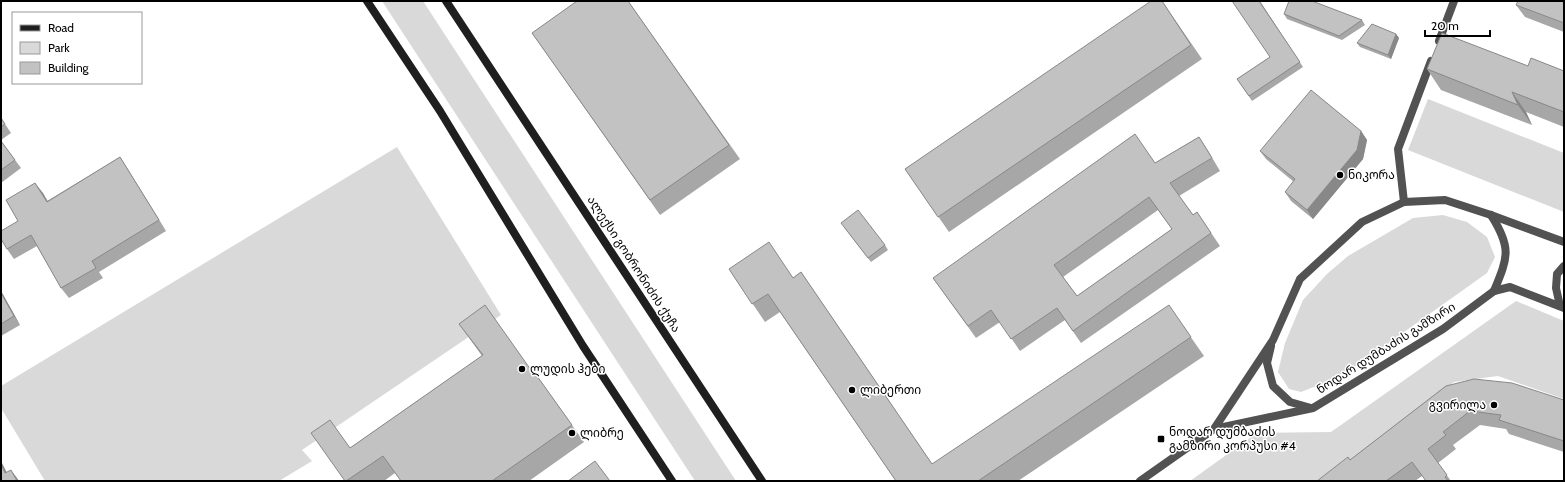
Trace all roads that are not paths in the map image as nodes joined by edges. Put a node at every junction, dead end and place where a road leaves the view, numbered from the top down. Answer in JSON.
{"nodes":[{"id":1,"x":367,"y":1,"type":"edge"},
{"id":2,"x":446,"y":1,"type":"edge"},
{"id":3,"x":1454,"y":1,"type":"edge"},
{"id":4,"x":1404,"y":202,"type":"junction"},
{"id":5,"x":1491,"y":215,"type":"junction"},
{"id":6,"x":1564,"y":242,"type":"edge"},
{"id":7,"x":1564,"y":266,"type":"edge"},
{"id":8,"x":1494,"y":291,"type":"junction"},
{"id":9,"x":1562,"y":307,"type":"edge"},
{"id":10,"x":1273,"y":340,"type":"junction"},
{"id":11,"x":1313,"y":408,"type":"junction"},
{"id":12,"x":1214,"y":429,"type":"junction"},
{"id":13,"x":672,"y":481,"type":"edge"},
{"id":14,"x":762,"y":481,"type":"edge"},
{"id":15,"x":1140,"y":481,"type":"edge"}],
"edges":[{"from":1,"to":13,"type":"main road"},
{"from":2,"to":14,"type":"main road","name":"ალექსი გობრონიძის ქუჩა"},
{"from":3,"to":4,"type":"street"},
{"from":4,"to":5,"type":"street","name":"ნოდარ დუმბაძის გამზირი"},
{"from":4,"to":10,"type":"street","name":"ნოდარ დუმბაძის გამზირი"},
{"from":5,"to":6,"type":"street","name":"ნოდარ დუმბაძის გამზირი"},
{"from":5,"to":8,"type":"street"},
{"from":7,"to":9,"type":"street"},
{"from":8,"to":9,"type":"street","name":"ნოდარ დუმბაძის გამზირი"},
{"from":8,"to":11,"type":"street","name":"ნოდარ დუმბაძის გამზირი"},
{"from":10,"to":11,"type":"street"},
{"from":10,"to":12,"type":"street","name":"ნოდარ დუმბაძის გამზირი"},
{"from":11,"to":12,"type":"street","name":"ნოდარ დუმბაძის გამზირი"},
{"from":12,"to":15,"type":"street","name":"ნოდარ დუმბაძის გამზირი"}]}
